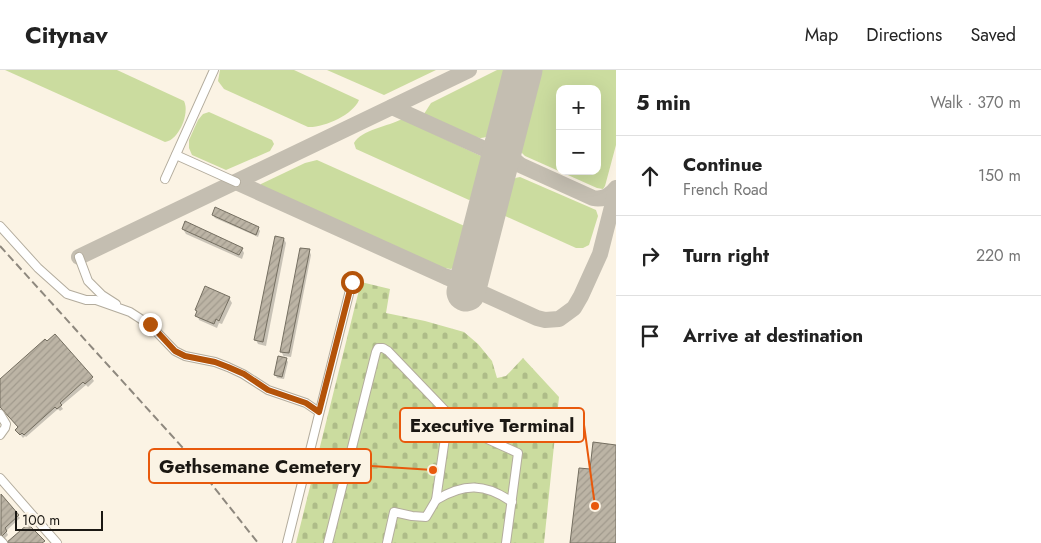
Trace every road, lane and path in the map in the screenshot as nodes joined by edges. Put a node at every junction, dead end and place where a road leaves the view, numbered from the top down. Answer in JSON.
{"nodes":[{"id":1,"x":214,"y":70,"type":"edge"},
{"id":2,"x":176,"y":155,"type":"junction"},
{"id":3,"x":165,"y":179,"type":"dead end"},
{"id":4,"x":236,"y":182,"type":"dead end"},
{"id":5,"x":0,"y":226,"type":"edge"},
{"id":6,"x":78,"y":257,"type":"dead end"},
{"id":7,"x":352,"y":282,"type":"dead end"},
{"id":8,"x":130,"y":312,"type":"junction"},
{"id":9,"x":319,"y":412,"type":"junction"},
{"id":10,"x":0,"y":414,"type":"edge"},
{"id":11,"x":453,"y":420,"type":"junction"},
{"id":12,"x":0,"y":435,"type":"edge"},
{"id":13,"x":0,"y":478,"type":"edge"},
{"id":14,"x":436,"y":500,"type":"junction"},
{"id":15,"x":512,"y":502,"type":"junction"},
{"id":16,"x":0,"y":540,"type":"edge"},
{"id":17,"x":3,"y":543,"type":"edge"},
{"id":18,"x":57,"y":543,"type":"edge"},
{"id":19,"x":287,"y":543,"type":"edge"},
{"id":20,"x":328,"y":543,"type":"edge"},
{"id":21,"x":386,"y":543,"type":"edge"},
{"id":22,"x":506,"y":543,"type":"edge"}],
"edges":[{"from":1,"to":2,"type":"street"},
{"from":2,"to":3,"type":"street"},
{"from":2,"to":4,"type":"street"},
{"from":5,"to":8,"type":"street"},
{"from":6,"to":8,"type":"street"},
{"from":7,"to":9,"type":"street"},
{"from":8,"to":9,"type":"street"},
{"from":9,"to":19,"type":"street"},
{"from":10,"to":12,"type":"street"},
{"from":11,"to":14,"type":"street"},
{"from":11,"to":15,"type":"street"},
{"from":11,"to":20,"type":"street"},
{"from":13,"to":18,"type":"street"},
{"from":14,"to":15,"type":"street"},
{"from":14,"to":21,"type":"street"},
{"from":15,"to":22,"type":"street"},
{"from":16,"to":17,"type":"street"}]}
